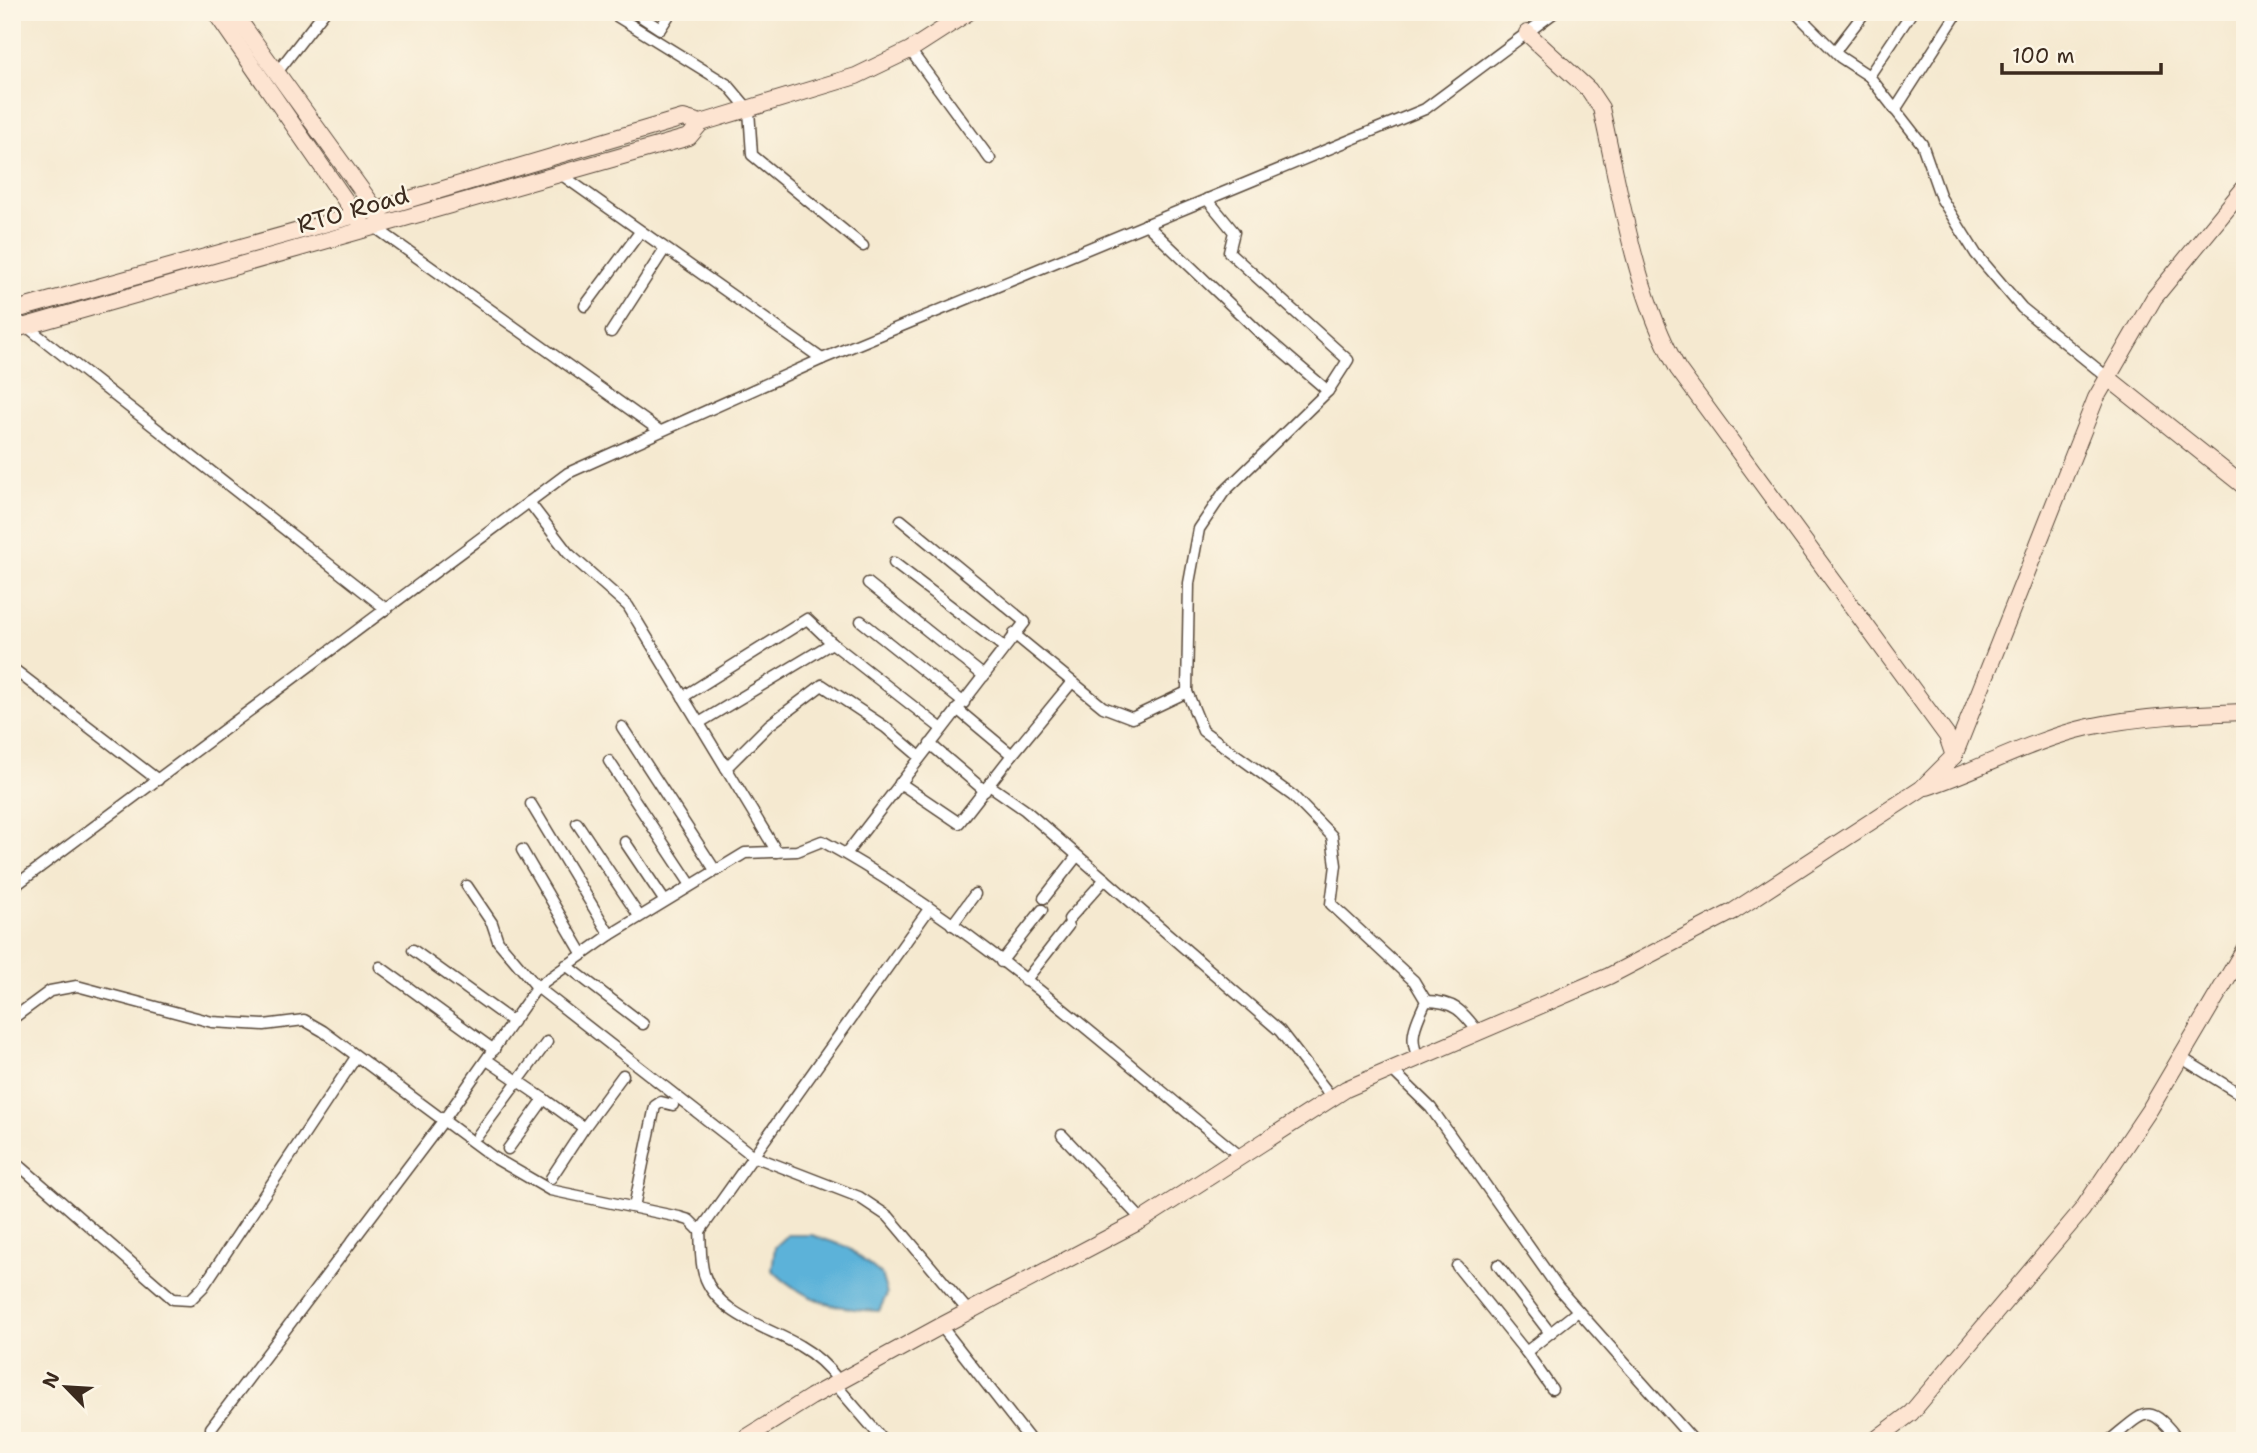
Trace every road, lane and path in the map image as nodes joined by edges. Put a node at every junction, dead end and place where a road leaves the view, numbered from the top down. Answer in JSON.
{"nodes":[{"id":1,"x":215,"y":12,"type":"edge"},
{"id":2,"x":233,"y":12,"type":"edge"},
{"id":3,"x":324,"y":12,"type":"edge"},
{"id":4,"x":610,"y":12,"type":"edge"},
{"id":5,"x":635,"y":12,"type":"edge"},
{"id":6,"x":671,"y":12,"type":"edge"},
{"id":7,"x":969,"y":12,"type":"edge"},
{"id":8,"x":1555,"y":12,"type":"edge"},
{"id":9,"x":1795,"y":12,"type":"edge"},
{"id":10,"x":1865,"y":12,"type":"edge"},
{"id":11,"x":1912,"y":12,"type":"edge"},
{"id":12,"x":1958,"y":12,"type":"edge"},
{"id":13,"x":1527,"y":33,"type":"junction"},
{"id":14,"x":910,"y":50,"type":"junction"},
{"id":15,"x":1835,"y":51,"type":"junction"},
{"id":16,"x":1869,"y":76,"type":"junction"},
{"id":17,"x":271,"y":80,"type":"junction"},
{"id":18,"x":749,"y":110,"type":"junction"},
{"id":19,"x":1895,"y":110,"type":"junction"},
{"id":20,"x":701,"y":123,"type":"junction"},
{"id":21,"x":990,"y":159,"type":"dead end"},
{"id":22,"x":559,"y":173,"type":"junction"},
{"id":23,"x":475,"y":180,"type":"junction"},
{"id":24,"x":2245,"y":187,"type":"edge"},
{"id":25,"x":479,"y":197,"type":"junction"},
{"id":26,"x":1207,"y":199,"type":"junction"},
{"id":27,"x":375,"y":209,"type":"junction"},
{"id":28,"x":356,"y":215,"type":"junction"},
{"id":29,"x":1146,"y":224,"type":"junction"},
{"id":30,"x":377,"y":228,"type":"junction"},
{"id":31,"x":639,"y":232,"type":"junction"},
{"id":32,"x":863,"y":246,"type":"dead end"},
{"id":33,"x":664,"y":250,"type":"junction"},
{"id":34,"x":585,"y":306,"type":"dead end"},
{"id":35,"x":12,"y":313,"type":"edge"},
{"id":36,"x":19,"y":328,"type":"edge"},
{"id":37,"x":611,"y":332,"type":"dead end"},
{"id":38,"x":822,"y":359,"type":"junction"},
{"id":39,"x":2107,"y":377,"type":"junction"},
{"id":40,"x":1328,"y":391,"type":"junction"},
{"id":41,"x":660,"y":432,"type":"junction"},
{"id":42,"x":2245,"y":487,"type":"edge"},
{"id":43,"x":529,"y":502,"type":"junction"},
{"id":44,"x":901,"y":520,"type":"dead end"},
{"id":45,"x":894,"y":563,"type":"dead end"},
{"id":46,"x":868,"y":583,"type":"dead end"},
{"id":47,"x":386,"y":609,"type":"junction"},
{"id":48,"x":861,"y":621,"type":"dead end"},
{"id":49,"x":1014,"y":635,"type":"junction"},
{"id":50,"x":832,"y":643,"type":"junction"},
{"id":51,"x":1004,"y":646,"type":"junction"},
{"id":52,"x":12,"y":668,"type":"edge"},
{"id":53,"x":984,"y":676,"type":"junction"},
{"id":54,"x":1072,"y":682,"type":"junction"},
{"id":55,"x":1187,"y":692,"type":"junction"},
{"id":56,"x":683,"y":697,"type":"junction"},
{"id":57,"x":961,"y":706,"type":"junction"},
{"id":58,"x":2245,"y":712,"type":"edge"},
{"id":59,"x":699,"y":723,"type":"junction"},
{"id":60,"x":622,"y":727,"type":"dead end"},
{"id":61,"x":942,"y":729,"type":"junction"},
{"id":62,"x":930,"y":744,"type":"junction"},
{"id":63,"x":1013,"y":755,"type":"junction"},
{"id":64,"x":920,"y":757,"type":"junction"},
{"id":65,"x":1954,"y":757,"type":"junction"},
{"id":66,"x":609,"y":761,"type":"dead end"},
{"id":67,"x":726,"y":768,"type":"junction"},
{"id":68,"x":158,"y":780,"type":"junction"},
{"id":69,"x":900,"y":783,"type":"junction"},
{"id":70,"x":987,"y":788,"type":"junction"},
{"id":71,"x":1921,"y":789,"type":"junction"},
{"id":72,"x":531,"y":804,"type":"dead end"},
{"id":73,"x":576,"y":822,"type":"dead end"},
{"id":74,"x":625,"y":842,"type":"dead end"},
{"id":75,"x":522,"y":850,"type":"dead end"},
{"id":76,"x":776,"y":852,"type":"junction"},
{"id":77,"x":846,"y":854,"type":"junction"},
{"id":78,"x":1077,"y":856,"type":"junction"},
{"id":79,"x":715,"y":870,"type":"junction"},
{"id":80,"x":1105,"y":879,"type":"junction"},
{"id":81,"x":691,"y":885,"type":"junction"},
{"id":82,"x":467,"y":886,"type":"dead end"},
{"id":83,"x":12,"y":888,"type":"edge"},
{"id":84,"x":975,"y":894,"type":"dead end"},
{"id":85,"x":664,"y":900,"type":"junction"},
{"id":86,"x":929,"y":909,"type":"junction"},
{"id":87,"x":639,"y":916,"type":"junction"},
{"id":88,"x":951,"y":925,"type":"junction"},
{"id":89,"x":610,"y":935,"type":"junction"},
{"id":90,"x":2245,"y":948,"type":"edge"},
{"id":91,"x":413,"y":950,"type":"dead end"},
{"id":92,"x":582,"y":954,"type":"junction"},
{"id":93,"x":1001,"y":962,"type":"junction"},
{"id":94,"x":566,"y":965,"type":"junction"},
{"id":95,"x":380,"y":967,"type":"dead end"},
{"id":96,"x":2238,"y":974,"type":"edge"},
{"id":97,"x":1025,"y":981,"type":"junction"},
{"id":98,"x":537,"y":987,"type":"junction"},
{"id":99,"x":1426,"y":1001,"type":"junction"},
{"id":100,"x":12,"y":1019,"type":"edge"},
{"id":101,"x":513,"y":1022,"type":"junction"},
{"id":102,"x":643,"y":1024,"type":"dead end"},
{"id":103,"x":1479,"y":1033,"type":"junction"},
{"id":104,"x":547,"y":1042,"type":"dead end"},
{"id":105,"x":494,"y":1050,"type":"junction"},
{"id":106,"x":356,"y":1057,"type":"junction"},
{"id":107,"x":2180,"y":1057,"type":"junction"},
{"id":108,"x":1419,"y":1058,"type":"junction"},
{"id":109,"x":487,"y":1060,"type":"junction"},
{"id":110,"x":1392,"y":1070,"type":"junction"},
{"id":111,"x":623,"y":1075,"type":"dead end"},
{"id":112,"x":518,"y":1081,"type":"junction"},
{"id":113,"x":2245,"y":1097,"type":"edge"},
{"id":114,"x":1332,"y":1098,"type":"junction"},
{"id":115,"x":544,"y":1099,"type":"junction"},
{"id":116,"x":673,"y":1105,"type":"dead end"},
{"id":117,"x":443,"y":1121,"type":"junction"},
{"id":118,"x":584,"y":1128,"type":"junction"},
{"id":119,"x":478,"y":1135,"type":"dead end"},
{"id":120,"x":1062,"y":1135,"type":"dead end"},
{"id":121,"x":508,"y":1149,"type":"dead end"},
{"id":122,"x":753,"y":1156,"type":"junction"},
{"id":123,"x":1240,"y":1156,"type":"junction"},
{"id":124,"x":12,"y":1159,"type":"edge"},
{"id":125,"x":551,"y":1178,"type":"dead end"},
{"id":126,"x":634,"y":1207,"type":"junction"},
{"id":127,"x":1142,"y":1220,"type":"junction"},
{"id":128,"x":699,"y":1231,"type":"junction"},
{"id":129,"x":1498,"y":1265,"type":"dead end"},
{"id":130,"x":1457,"y":1266,"type":"dead end"},
{"id":131,"x":1578,"y":1311,"type":"junction"},
{"id":132,"x":969,"y":1312,"type":"junction"},
{"id":133,"x":941,"y":1326,"type":"junction"},
{"id":134,"x":1550,"y":1333,"type":"junction"},
{"id":135,"x":1526,"y":1352,"type":"junction"},
{"id":136,"x":837,"y":1383,"type":"junction"},
{"id":137,"x":1552,"y":1389,"type":"dead end"},
{"id":138,"x":211,"y":1428,"type":"dead end"},
{"id":139,"x":740,"y":1441,"type":"edge"},
{"id":140,"x":884,"y":1441,"type":"edge"},
{"id":141,"x":1031,"y":1441,"type":"edge"},
{"id":142,"x":1694,"y":1441,"type":"edge"},
{"id":143,"x":1874,"y":1441,"type":"edge"},
{"id":144,"x":2109,"y":1441,"type":"edge"},
{"id":145,"x":2179,"y":1441,"type":"edge"}],
"edges":[{"from":1,"to":17,"type":"street"},
{"from":2,"to":17,"type":"street"},
{"from":3,"to":17,"type":"street"},
{"from":4,"to":18,"type":"street"},
{"from":5,"to":6,"type":"street"},
{"from":7,"to":14,"type":"street","name":"RTO Road"},
{"from":8,"to":13,"type":"street"},
{"from":9,"to":15,"type":"street"},
{"from":10,"to":15,"type":"street"},
{"from":11,"to":16,"type":"street"},
{"from":12,"to":19,"type":"street"},
{"from":13,"to":26,"type":"street"},
{"from":13,"to":65,"type":"street"},
{"from":14,"to":18,"type":"street","name":"RTO Road"},
{"from":14,"to":21,"type":"street"},
{"from":15,"to":16,"type":"street"},
{"from":16,"to":19,"type":"street"},
{"from":17,"to":27,"type":"street"},
{"from":17,"to":28,"type":"street"},
{"from":18,"to":20,"type":"street","name":"RTO Road"},
{"from":18,"to":32,"type":"street"},
{"from":19,"to":39,"type":"street"},
{"from":20,"to":22,"type":"street","name":"RTO Road"},
{"from":20,"to":23,"type":"street","name":"RTO Road"},
{"from":22,"to":25,"type":"street","name":"RTO Road"},
{"from":22,"to":31,"type":"street"},
{"from":23,"to":25,"type":"street"},
{"from":23,"to":27,"type":"street","name":"RTO Road"},
{"from":24,"to":39,"type":"street"},
{"from":25,"to":30,"type":"street","name":"RTO Road"},
{"from":26,"to":29,"type":"street"},
{"from":26,"to":40,"type":"street"},
{"from":27,"to":28,"type":"street","name":"RTO Road"},
{"from":27,"to":30,"type":"street"},
{"from":28,"to":30,"type":"street"},
{"from":28,"to":35,"type":"street","name":"RTO Road"},
{"from":29,"to":38,"type":"street"},
{"from":29,"to":40,"type":"street"},
{"from":30,"to":36,"type":"street","name":"RTO Road"},
{"from":30,"to":41,"type":"street"},
{"from":31,"to":33,"type":"street"},
{"from":31,"to":34,"type":"street"},
{"from":33,"to":37,"type":"street"},
{"from":33,"to":38,"type":"street"},
{"from":35,"to":36,"type":"street"},
{"from":36,"to":47,"type":"street"},
{"from":38,"to":41,"type":"street"},
{"from":39,"to":42,"type":"street"},
{"from":39,"to":65,"type":"street"},
{"from":40,"to":55,"type":"street"},
{"from":41,"to":43,"type":"street"},
{"from":43,"to":47,"type":"street"},
{"from":43,"to":56,"type":"street"},
{"from":44,"to":49,"type":"street"},
{"from":45,"to":51,"type":"street"},
{"from":46,"to":53,"type":"street"},
{"from":47,"to":68,"type":"street"},
{"from":48,"to":57,"type":"street"},
{"from":49,"to":51,"type":"street"},
{"from":49,"to":54,"type":"street"},
{"from":50,"to":56,"type":"street"},
{"from":50,"to":59,"type":"street"},
{"from":50,"to":61,"type":"street"},
{"from":51,"to":53,"type":"street"},
{"from":52,"to":68,"type":"street"},
{"from":53,"to":57,"type":"street"},
{"from":54,"to":55,"type":"street"},
{"from":54,"to":63,"type":"street"},
{"from":55,"to":99,"type":"street"},
{"from":56,"to":59,"type":"street"},
{"from":57,"to":61,"type":"street"},
{"from":57,"to":63,"type":"street"},
{"from":58,"to":71,"type":"street"},
{"from":59,"to":67,"type":"street"},
{"from":60,"to":79,"type":"street"},
{"from":61,"to":62,"type":"street"},
{"from":62,"to":64,"type":"street"},
{"from":62,"to":70,"type":"street"},
{"from":63,"to":70,"type":"street"},
{"from":64,"to":67,"type":"street"},
{"from":64,"to":69,"type":"street"},
{"from":65,"to":71,"type":"street"},
{"from":66,"to":81,"type":"street"},
{"from":67,"to":76,"type":"street"},
{"from":68,"to":83,"type":"street"},
{"from":69,"to":70,"type":"street"},
{"from":69,"to":77,"type":"street"},
{"from":70,"to":78,"type":"street"},
{"from":71,"to":103,"type":"street"},
{"from":72,"to":89,"type":"street"},
{"from":73,"to":87,"type":"street"},
{"from":74,"to":85,"type":"street"},
{"from":75,"to":92,"type":"street"},
{"from":76,"to":77,"type":"street"},
{"from":76,"to":79,"type":"street"},
{"from":77,"to":86,"type":"street"},
{"from":78,"to":80,"type":"street"},
{"from":78,"to":93,"type":"street"},
{"from":79,"to":81,"type":"street"},
{"from":80,"to":97,"type":"street"},
{"from":80,"to":114,"type":"street"},
{"from":81,"to":85,"type":"street"},
{"from":82,"to":98,"type":"street"},
{"from":84,"to":88,"type":"street"},
{"from":85,"to":87,"type":"street"},
{"from":86,"to":88,"type":"street"},
{"from":86,"to":122,"type":"street"},
{"from":87,"to":89,"type":"street"},
{"from":88,"to":93,"type":"street"},
{"from":89,"to":92,"type":"street"},
{"from":90,"to":96,"type":"street"},
{"from":91,"to":101,"type":"street"},
{"from":92,"to":94,"type":"street"},
{"from":93,"to":97,"type":"street"},
{"from":94,"to":98,"type":"street"},
{"from":94,"to":102,"type":"street"},
{"from":95,"to":105,"type":"street"},
{"from":96,"to":107,"type":"street"},
{"from":97,"to":123,"type":"street"},
{"from":98,"to":101,"type":"street"},
{"from":98,"to":122,"type":"street"},
{"from":99,"to":103,"type":"street"},
{"from":99,"to":108,"type":"street"},
{"from":100,"to":106,"type":"street"},
{"from":101,"to":105,"type":"street"},
{"from":103,"to":108,"type":"street"},
{"from":104,"to":112,"type":"street"},
{"from":105,"to":109,"type":"street"},
{"from":106,"to":117,"type":"street"},
{"from":106,"to":124,"type":"street"},
{"from":107,"to":113,"type":"street"},
{"from":107,"to":143,"type":"street"},
{"from":108,"to":110,"type":"street"},
{"from":109,"to":112,"type":"street"},
{"from":109,"to":117,"type":"street"},
{"from":110,"to":114,"type":"street"},
{"from":110,"to":131,"type":"street"},
{"from":111,"to":118,"type":"street"},
{"from":112,"to":115,"type":"street"},
{"from":112,"to":119,"type":"street"},
{"from":114,"to":123,"type":"street"},
{"from":115,"to":118,"type":"street"},
{"from":115,"to":121,"type":"street"},
{"from":116,"to":126,"type":"street"},
{"from":117,"to":126,"type":"street"},
{"from":117,"to":138,"type":"street"},
{"from":118,"to":125,"type":"street"},
{"from":120,"to":127,"type":"street"},
{"from":122,"to":128,"type":"street"},
{"from":122,"to":132,"type":"street"},
{"from":123,"to":127,"type":"street"},
{"from":126,"to":128,"type":"street"},
{"from":127,"to":132,"type":"street"},
{"from":128,"to":136,"type":"street"},
{"from":129,"to":134,"type":"street"},
{"from":130,"to":135,"type":"street"},
{"from":131,"to":134,"type":"street"},
{"from":131,"to":142,"type":"street"},
{"from":132,"to":133,"type":"street"},
{"from":133,"to":136,"type":"street"},
{"from":133,"to":141,"type":"street"},
{"from":134,"to":135,"type":"street"},
{"from":135,"to":137,"type":"street"},
{"from":136,"to":139,"type":"street"},
{"from":136,"to":140,"type":"street"},
{"from":144,"to":145,"type":"street"}]}
